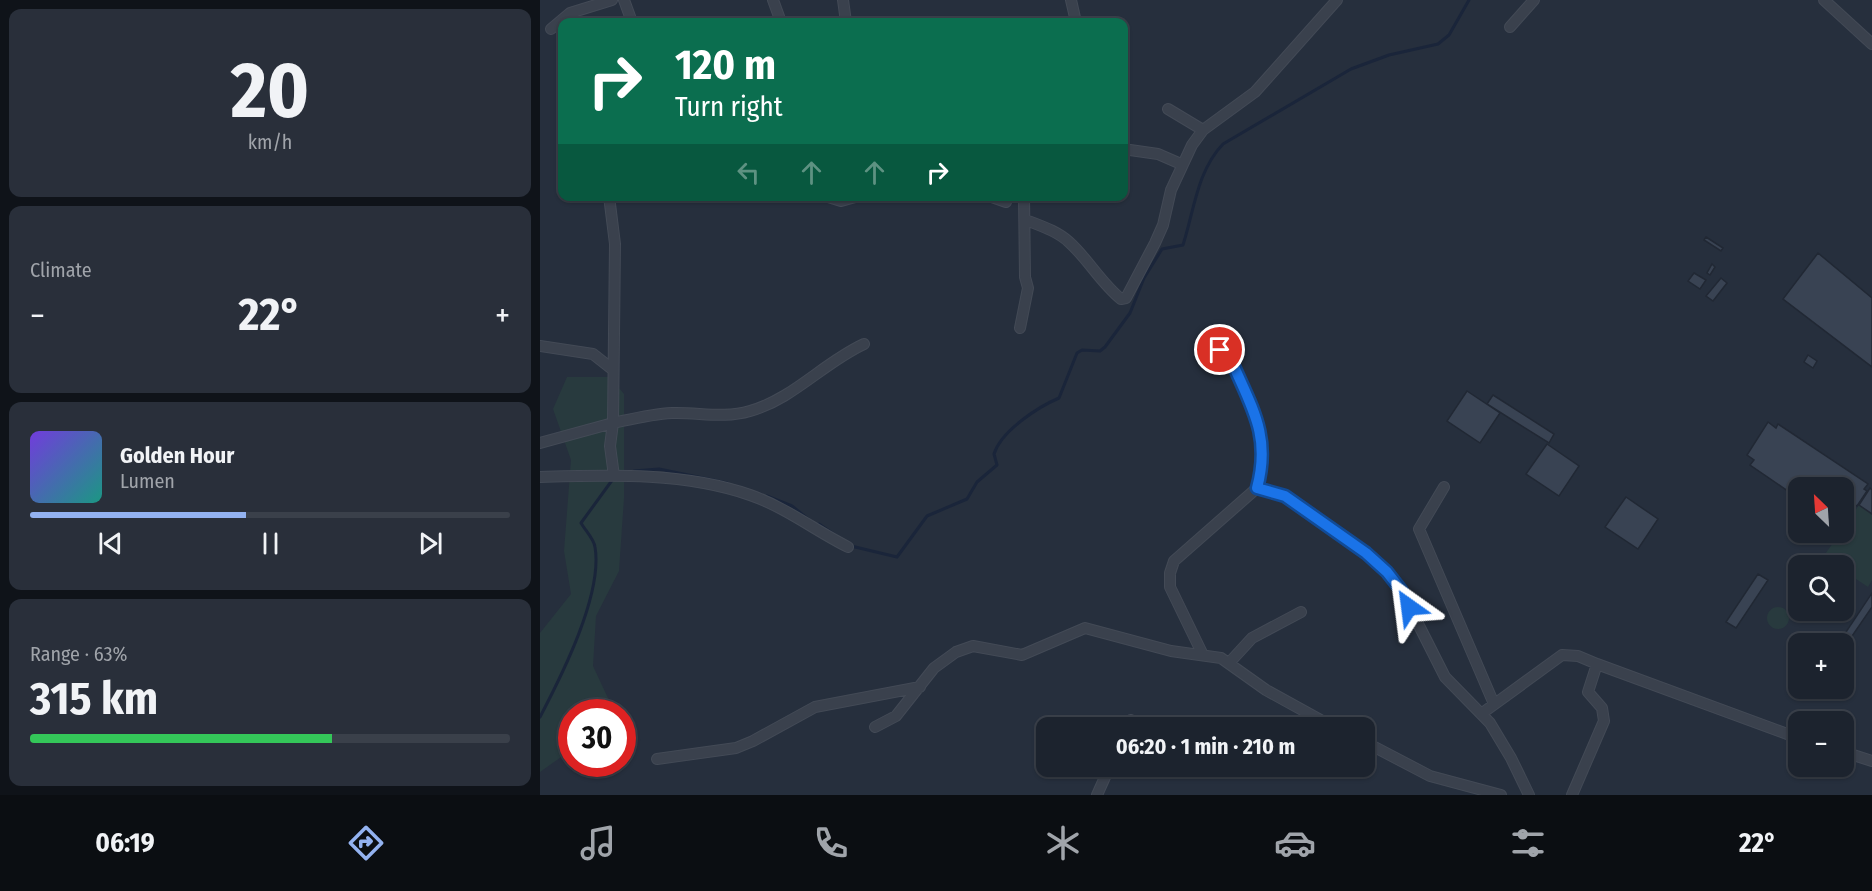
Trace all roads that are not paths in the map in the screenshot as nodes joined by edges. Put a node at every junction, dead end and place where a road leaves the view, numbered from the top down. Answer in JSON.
{"nodes":[{"id":1,"x":612,"y":0,"type":"edge"},
{"id":2,"x":624,"y":0,"type":"edge"},
{"id":3,"x":773,"y":0,"type":"edge"},
{"id":4,"x":843,"y":0,"type":"edge"},
{"id":5,"x":1071,"y":0,"type":"edge"},
{"id":6,"x":1336,"y":0,"type":"edge"},
{"id":7,"x":1534,"y":0,"type":"edge"},
{"id":8,"x":1824,"y":0,"type":"edge"},
{"id":9,"x":576,"y":17,"type":"edge"},
{"id":10,"x":631,"y":18,"type":"edge"},
{"id":11,"x":780,"y":18,"type":"edge"},
{"id":12,"x":845,"y":18,"type":"edge"},
{"id":13,"x":1075,"y":18,"type":"edge"},
{"id":14,"x":558,"y":22,"type":"edge"},
{"id":15,"x":1510,"y":27,"type":"dead end"},
{"id":16,"x":551,"y":29,"type":"dead end"},
{"id":17,"x":1872,"y":44,"type":"edge"},
{"id":18,"x":1168,"y":109,"type":"dead end"},
{"id":19,"x":1203,"y":130,"type":"junction"},
{"id":20,"x":1130,"y":150,"type":"dead end"},
{"id":21,"x":1181,"y":164,"type":"junction"},
{"id":22,"x":610,"y":201,"type":"edge"},
{"id":23,"x":1003,"y":201,"type":"edge"},
{"id":24,"x":1024,"y":201,"type":"edge"},
{"id":25,"x":1006,"y":202,"type":"dead end"},
{"id":26,"x":1026,"y":220,"type":"junction"},
{"id":27,"x":1020,"y":328,"type":"dead end"},
{"id":28,"x":1218,"y":336,"type":"dead end"},
{"id":29,"x":864,"y":344,"type":"dead end"},
{"id":30,"x":540,"y":346,"type":"edge"},
{"id":31,"x":612,"y":369,"type":"junction"},
{"id":32,"x":613,"y":423,"type":"junction"},
{"id":33,"x":540,"y":443,"type":"edge"},
{"id":34,"x":614,"y":476,"type":"junction"},
{"id":35,"x":540,"y":477,"type":"edge"},
{"id":36,"x":1444,"y":487,"type":"dead end"},
{"id":37,"x":1257,"y":488,"type":"junction"},
{"id":38,"x":848,"y":547,"type":"dead end"},
{"id":39,"x":1301,"y":612,"type":"dead end"},
{"id":40,"x":1203,"y":655,"type":"junction"},
{"id":41,"x":1229,"y":663,"type":"junction"},
{"id":42,"x":1597,"y":664,"type":"junction"},
{"id":43,"x":920,"y":687,"type":"junction"},
{"id":44,"x":1494,"y":704,"type":"junction"},
{"id":45,"x":1480,"y":714,"type":"junction"},
{"id":46,"x":1315,"y":717,"type":"edge"},
{"id":47,"x":875,"y":727,"type":"dead end"},
{"id":48,"x":1788,"y":734,"type":"edge"},
{"id":49,"x":1375,"y":747,"type":"edge"},
{"id":50,"x":1854,"y":755,"type":"edge"},
{"id":51,"x":657,"y":759,"type":"dead end"},
{"id":52,"x":1872,"y":761,"type":"edge"},
{"id":53,"x":1105,"y":777,"type":"edge"},
{"id":54,"x":1098,"y":795,"type":"edge"},
{"id":55,"x":1502,"y":795,"type":"edge"},
{"id":56,"x":1529,"y":795,"type":"edge"},
{"id":57,"x":1572,"y":795,"type":"edge"}],
"edges":[{"from":1,"to":9,"type":"street"},
{"from":2,"to":10,"type":"street"},
{"from":3,"to":11,"type":"street"},
{"from":4,"to":12,"type":"street"},
{"from":5,"to":13,"type":"street"},
{"from":6,"to":19,"type":"street"},
{"from":7,"to":15,"type":"street"},
{"from":8,"to":17,"type":"street"},
{"from":14,"to":16,"type":"street"},
{"from":18,"to":19,"type":"street"},
{"from":19,"to":21,"type":"street"},
{"from":20,"to":21,"type":"street"},
{"from":21,"to":26,"type":"street"},
{"from":22,"to":31,"type":"street"},
{"from":23,"to":25,"type":"street"},
{"from":24,"to":26,"type":"street"},
{"from":26,"to":27,"type":"street"},
{"from":28,"to":37,"type":"street"},
{"from":29,"to":32,"type":"street"},
{"from":30,"to":31,"type":"street"},
{"from":31,"to":32,"type":"street"},
{"from":32,"to":33,"type":"street"},
{"from":32,"to":34,"type":"street"},
{"from":34,"to":35,"type":"street"},
{"from":34,"to":38,"type":"street"},
{"from":36,"to":44,"type":"street"},
{"from":37,"to":40,"type":"street"},
{"from":37,"to":45,"type":"street"},
{"from":39,"to":41,"type":"street"},
{"from":40,"to":41,"type":"street"},
{"from":40,"to":43,"type":"street"},
{"from":41,"to":46,"type":"street"},
{"from":42,"to":44,"type":"street"},
{"from":42,"to":48,"type":"street"},
{"from":42,"to":57,"type":"street"},
{"from":43,"to":47,"type":"street"},
{"from":43,"to":51,"type":"street"},
{"from":44,"to":45,"type":"street"},
{"from":45,"to":56,"type":"street"},
{"from":49,"to":55,"type":"street"},
{"from":50,"to":52,"type":"street"},
{"from":53,"to":54,"type":"street"}]}
